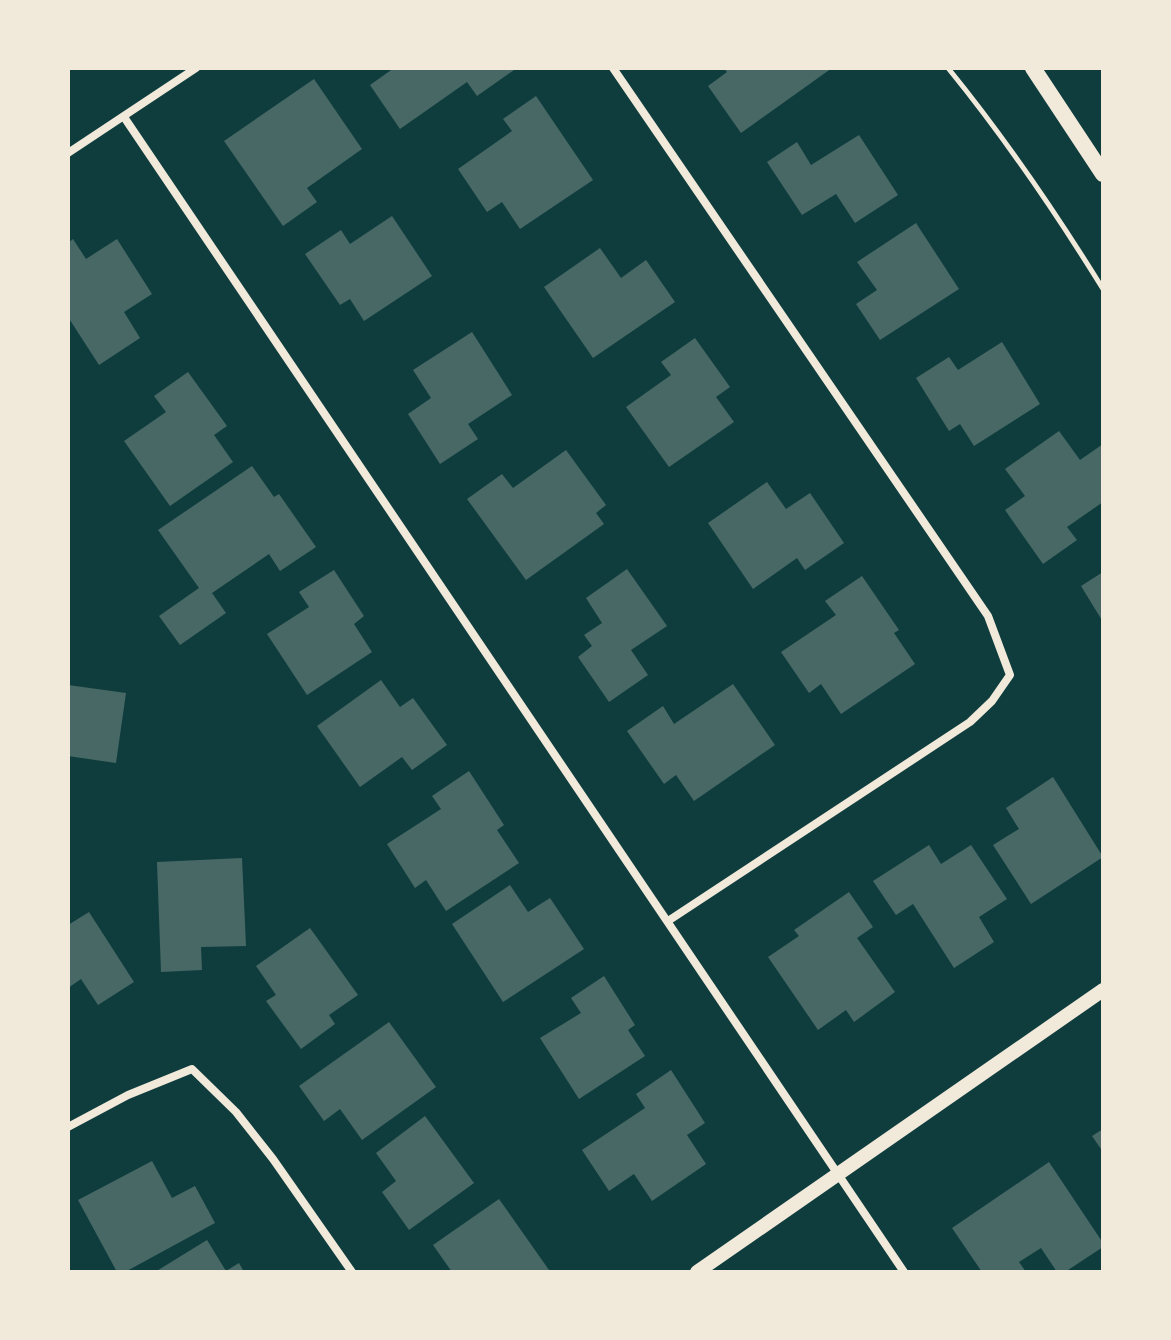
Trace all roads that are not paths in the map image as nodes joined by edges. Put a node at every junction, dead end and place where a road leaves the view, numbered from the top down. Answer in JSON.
{"nodes":[{"id":1,"x":196,"y":68,"type":"edge"},
{"id":2,"x":613,"y":68,"type":"edge"},
{"id":3,"x":1033,"y":68,"type":"edge"},
{"id":4,"x":124,"y":117,"type":"junction"},
{"id":5,"x":68,"y":153,"type":"edge"},
{"id":6,"x":1103,"y":174,"type":"edge"},
{"id":7,"x":668,"y":921,"type":"junction"},
{"id":8,"x":1103,"y":990,"type":"edge"},
{"id":9,"x":68,"y":1127,"type":"edge"},
{"id":10,"x":836,"y":1174,"type":"junction"},
{"id":11,"x":352,"y":1272,"type":"edge"},
{"id":12,"x":697,"y":1272,"type":"edge"},
{"id":13,"x":904,"y":1272,"type":"edge"}],
"edges":[{"from":1,"to":4,"type":"street"},
{"from":2,"to":7,"type":"street"},
{"from":3,"to":6,"type":"main road"},
{"from":4,"to":5,"type":"street"},
{"from":4,"to":7,"type":"street"},
{"from":7,"to":10,"type":"street"},
{"from":8,"to":10,"type":"street"},
{"from":9,"to":11,"type":"street"},
{"from":10,"to":12,"type":"street"},
{"from":10,"to":13,"type":"street"}]}
